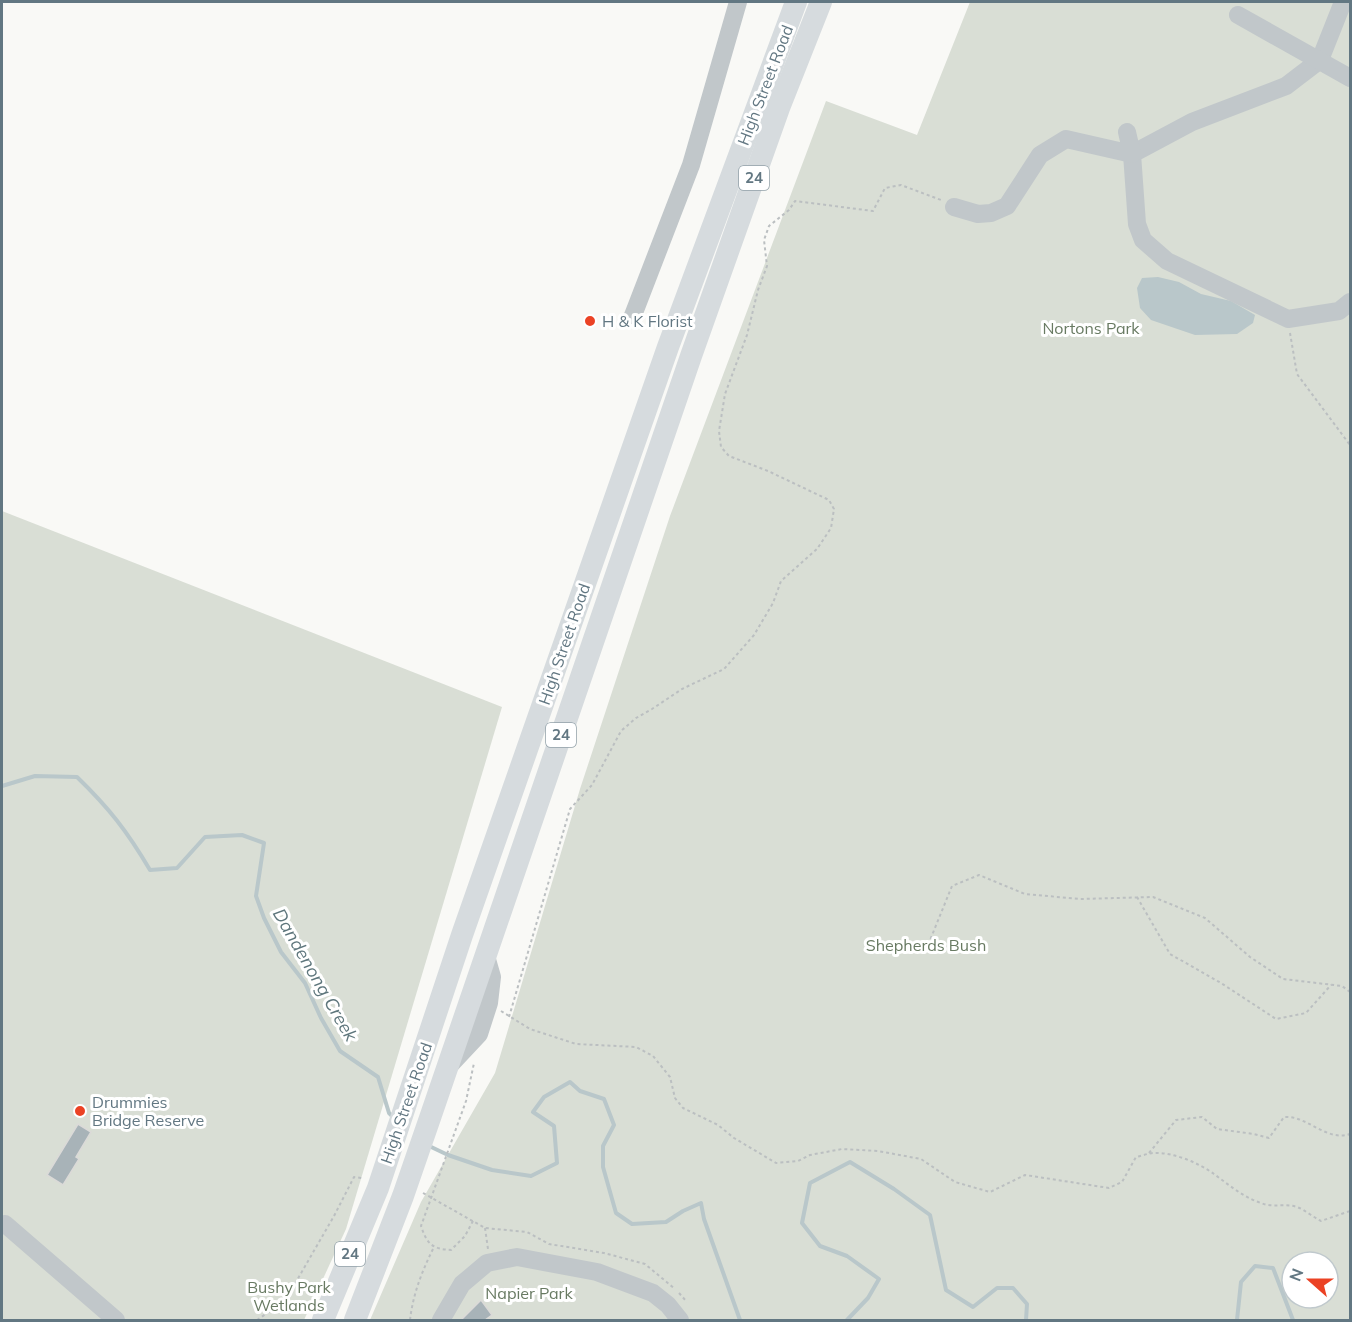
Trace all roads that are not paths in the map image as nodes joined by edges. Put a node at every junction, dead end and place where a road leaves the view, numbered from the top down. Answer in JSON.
{"nodes":[{"id":1,"x":738,"y":2,"type":"edge"},
{"id":2,"x":796,"y":2,"type":"edge"},
{"id":3,"x":821,"y":2,"type":"edge"},
{"id":4,"x":1343,"y":2,"type":"edge"},
{"id":5,"x":1238,"y":15,"type":"dead end"},
{"id":6,"x":1320,"y":60,"type":"junction"},
{"id":7,"x":1350,"y":78,"type":"edge"},
{"id":8,"x":1127,"y":132,"type":"dead end"},
{"id":9,"x":1132,"y":154,"type":"junction"},
{"id":10,"x":954,"y":207,"type":"road end"},
{"id":11,"x":1350,"y":302,"type":"edge"},
{"id":12,"x":632,"y":318,"type":"dead end"},
{"id":13,"x":668,"y":347,"type":"junction"},
{"id":14,"x":691,"y":356,"type":"junction"},
{"id":15,"x":486,"y":956,"type":"junction"},
{"id":16,"x":448,"y":1067,"type":"junction"},
{"id":17,"x":5,"y":1224,"type":"dead end"},
{"id":18,"x":684,"y":1313,"type":"edge"},
{"id":19,"x":116,"y":1320,"type":"edge"},
{"id":20,"x":323,"y":1320,"type":"edge"},
{"id":21,"x":355,"y":1320,"type":"edge"},
{"id":22,"x":441,"y":1320,"type":"edge"}],
"edges":[{"from":1,"to":12,"type":"lane"},
{"from":2,"to":13,"type":"main road","name":"High Street Road","number":"24"},
{"from":3,"to":14,"type":"main road","name":"High Street Road","number":"24"},
{"from":4,"to":6,"type":"lane"},
{"from":5,"to":6,"type":"lane"},
{"from":6,"to":7,"type":"lane"},
{"from":6,"to":9,"type":"lane"},
{"from":8,"to":9,"type":"lane"},
{"from":9,"to":10,"type":"lane"},
{"from":9,"to":11,"type":"lane"},
{"from":13,"to":14,"type":"main road"},
{"from":13,"to":20,"type":"main road","name":"High Street Road","number":"24"},
{"from":14,"to":15,"type":"main road","name":"High Street Road","number":"24"},
{"from":15,"to":16,"type":"main road","name":"High Street Road","number":"24"},
{"from":15,"to":16,"type":"lane"},
{"from":16,"to":21,"type":"main road","name":"High Street Road","number":"24"},
{"from":17,"to":19,"type":"lane"},
{"from":18,"to":22,"type":"lane"}]}
